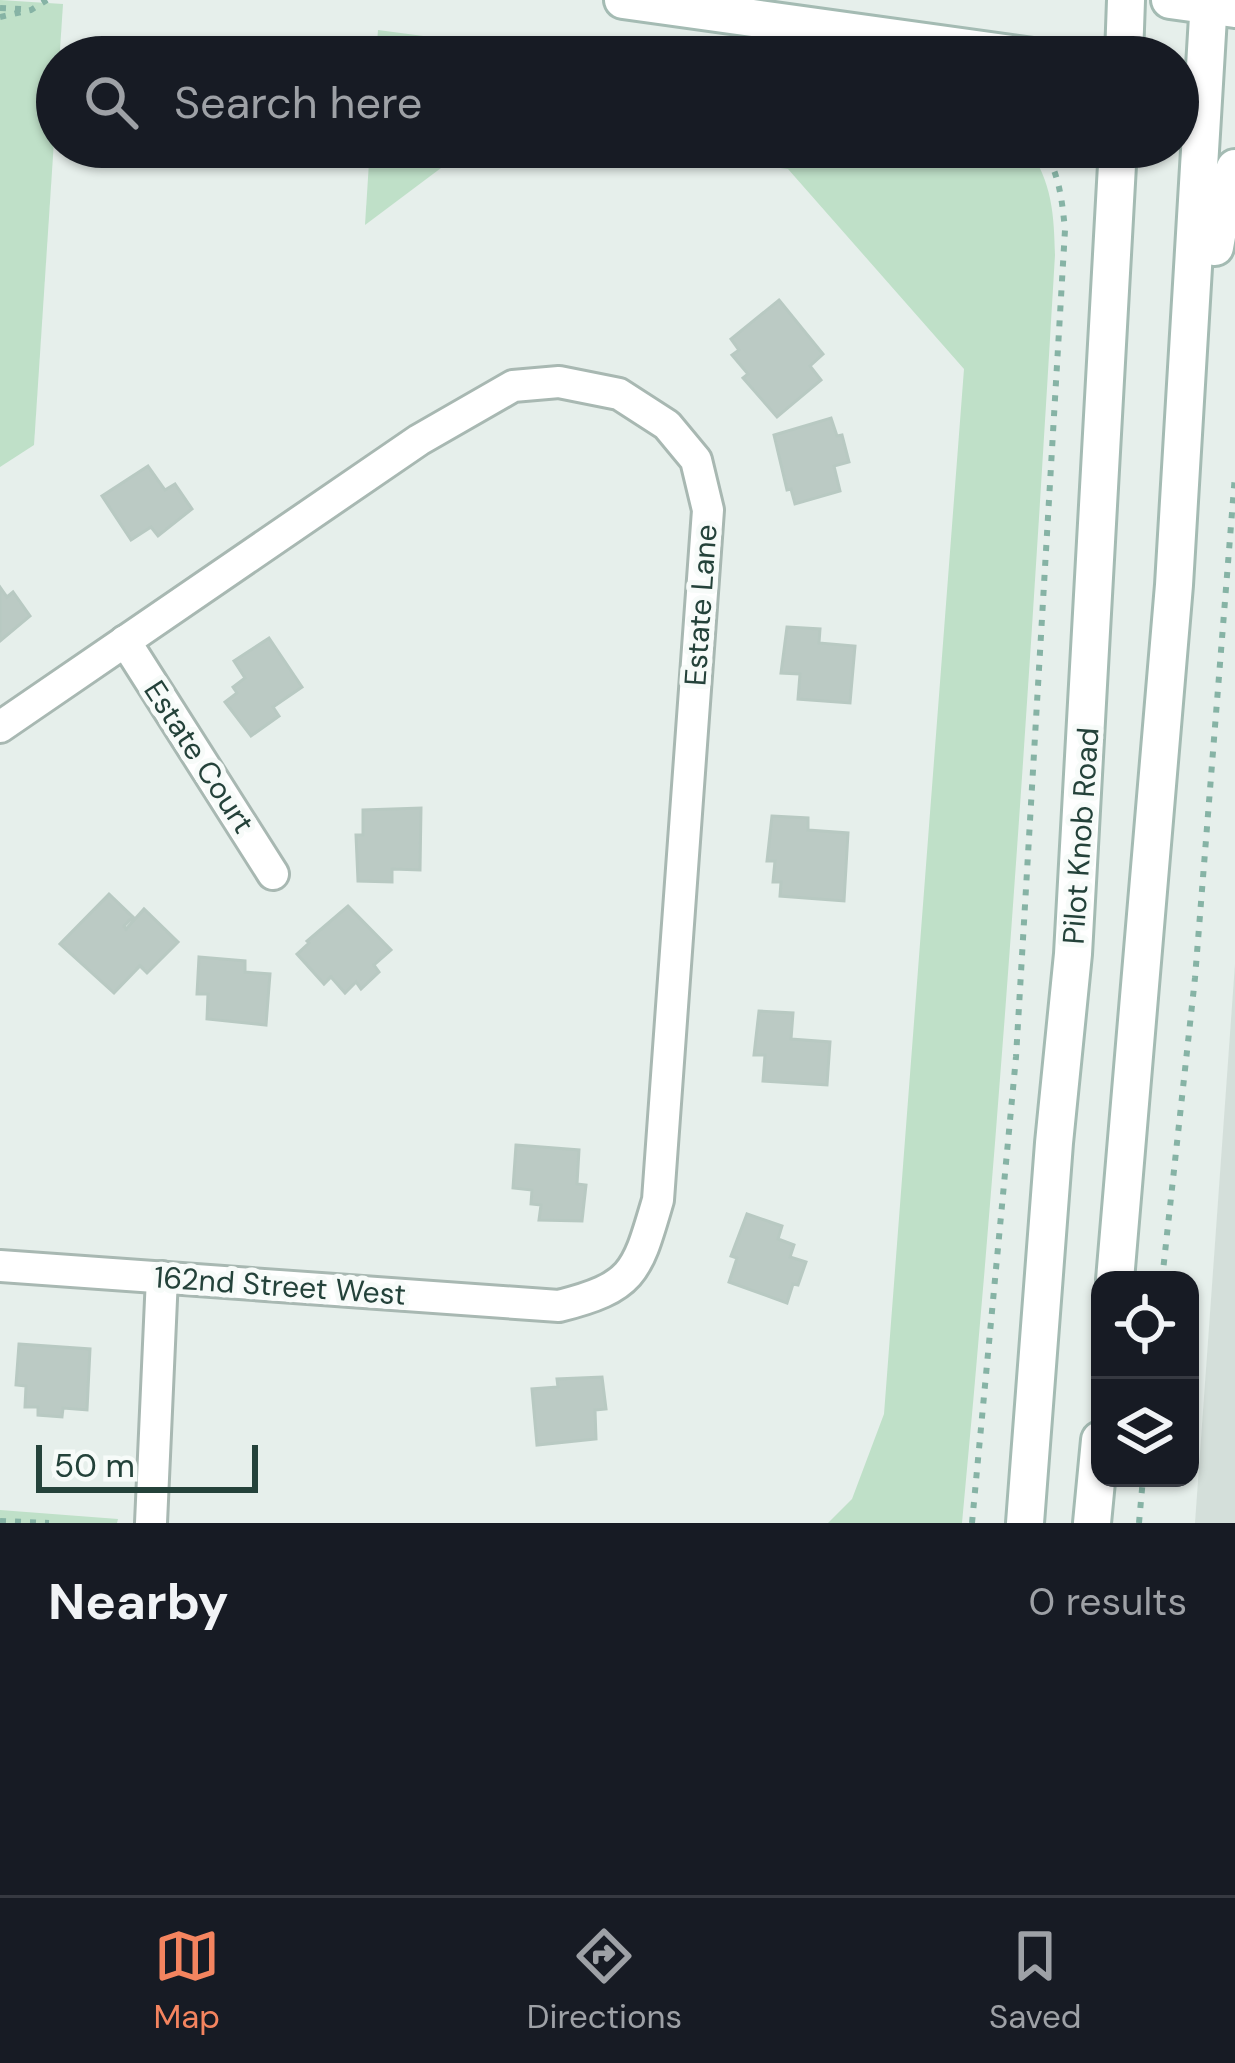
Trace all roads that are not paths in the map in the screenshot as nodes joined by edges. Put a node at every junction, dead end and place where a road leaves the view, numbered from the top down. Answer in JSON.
{"nodes":[{"id":1,"x":622,"y":0,"type":"edge"},
{"id":2,"x":1126,"y":0,"type":"edge"},
{"id":3,"x":1170,"y":0,"type":"edge"},
{"id":4,"x":1218,"y":5,"type":"edge"},
{"id":5,"x":749,"y":15,"type":"junction"},
{"id":6,"x":832,"y":36,"type":"edge"},
{"id":7,"x":891,"y":36,"type":"edge"},
{"id":8,"x":1125,"y":36,"type":"edge"},
{"id":9,"x":1206,"y":84,"type":"edge"},
{"id":10,"x":1098,"y":168,"type":"edge"},
{"id":11,"x":1117,"y":168,"type":"edge"},
{"id":12,"x":1235,"y":168,"type":"edge"},
{"id":13,"x":1114,"y":206,"type":"junction"},
{"id":14,"x":1186,"y":404,"type":"junction"},
{"id":15,"x":125,"y":641,"type":"junction"},
{"id":16,"x":0,"y":727,"type":"edge"},
{"id":17,"x":273,"y":874,"type":"dead end"},
{"id":18,"x":0,"y":1266,"type":"edge"},
{"id":19,"x":1116,"y":1271,"type":"edge"},
{"id":20,"x":162,"y":1277,"type":"junction"},
{"id":21,"x":560,"y":1306,"type":"joint"},
{"id":22,"x":1095,"y":1487,"type":"edge"},
{"id":23,"x":151,"y":1523,"type":"edge"},
{"id":24,"x":1025,"y":1523,"type":"edge"},
{"id":25,"x":1092,"y":1523,"type":"edge"}],
"edges":[{"from":1,"to":5,"type":"main road"},
{"from":2,"to":8,"type":"main road"},
{"from":3,"to":4,"type":"main road"},
{"from":4,"to":9,"type":"main road"},
{"from":5,"to":6,"type":"main road"},
{"from":5,"to":7,"type":"main road"},
{"from":9,"to":14,"type":"main road"},
{"from":10,"to":13,"type":"main road"},
{"from":11,"to":13,"type":"main road","name":"Pilot Knob Road"},
{"from":12,"to":14,"type":"main road"},
{"from":13,"to":24,"type":"main road","name":"Pilot Knob Road"},
{"from":14,"to":19,"type":"main road"},
{"from":15,"to":16,"type":"street","name":"Estate Lane"},
{"from":15,"to":17,"type":"street","name":"Estate Court"},
{"from":15,"to":21,"type":"street","name":"Estate Lane"},
{"from":18,"to":20,"type":"street","name":"162nd Street West"},
{"from":20,"to":21,"type":"street","name":"162nd Street West"},
{"from":20,"to":23,"type":"street"},
{"from":22,"to":25,"type":"main road"}]}
